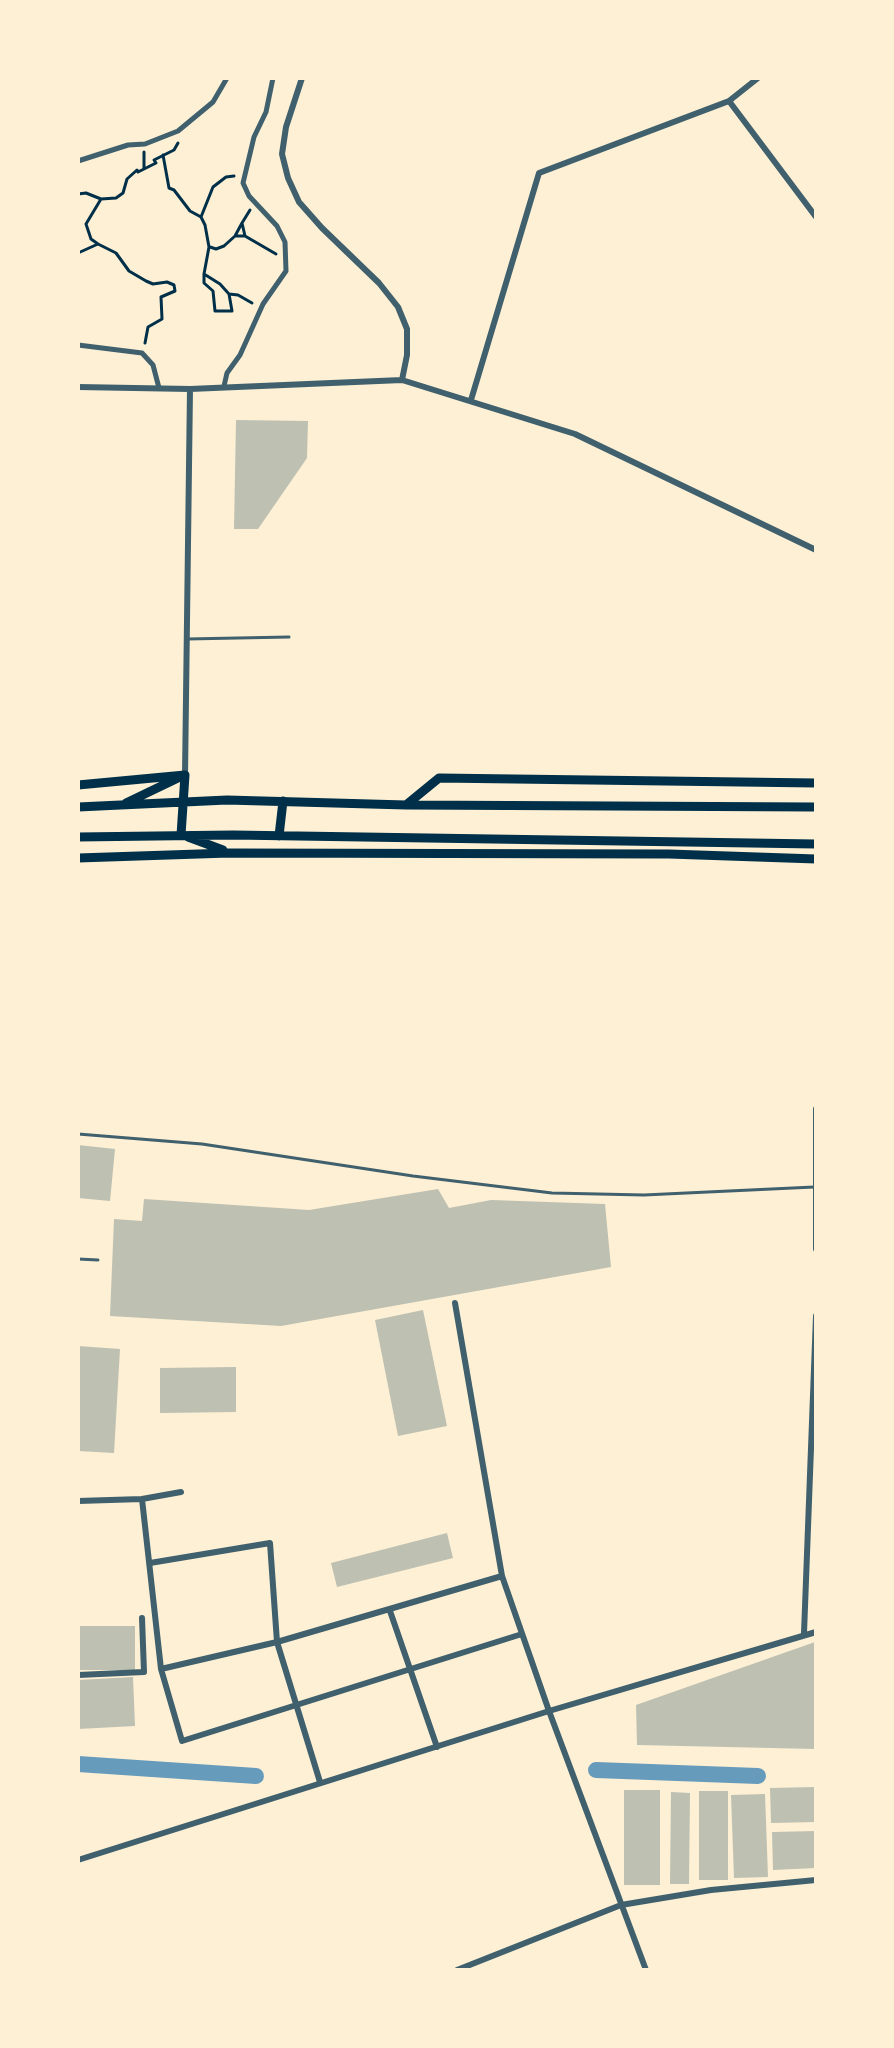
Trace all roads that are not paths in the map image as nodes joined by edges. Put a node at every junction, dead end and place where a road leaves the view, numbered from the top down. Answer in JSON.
{"nodes":[{"id":1,"x":227,"y":78,"type":"edge"},
{"id":2,"x":273,"y":78,"type":"edge"},
{"id":3,"x":302,"y":78,"type":"edge"},
{"id":4,"x":758,"y":78,"type":"edge"},
{"id":5,"x":729,"y":101,"type":"junction"},
{"id":6,"x":78,"y":161,"type":"edge"},
{"id":7,"x":816,"y":217,"type":"edge"},
{"id":8,"x":78,"y":345,"type":"edge"},
{"id":9,"x":402,"y":380,"type":"junction"},
{"id":10,"x":224,"y":386,"type":"junction"},
{"id":11,"x":78,"y":387,"type":"edge"},
{"id":12,"x":159,"y":388,"type":"junction"},
{"id":13,"x":190,"y":389,"type":"junction"},
{"id":14,"x":471,"y":400,"type":"junction"},
{"id":15,"x":816,"y":550,"type":"edge"},
{"id":16,"x":289,"y":637,"type":"dead end"},
{"id":17,"x":187,"y":639,"type":"junction"},
{"id":18,"x":185,"y":775,"type":"junction"},
{"id":19,"x":816,"y":783,"type":"edge"},
{"id":20,"x":78,"y":785,"type":"edge"},
{"id":21,"x":283,"y":801,"type":"junction"},
{"id":22,"x":183,"y":802,"type":"junction"},
{"id":23,"x":122,"y":805,"type":"junction"},
{"id":24,"x":406,"y":805,"type":"junction"},
{"id":25,"x":78,"y":807,"type":"edge"},
{"id":26,"x":816,"y":807,"type":"edge"},
{"id":27,"x":181,"y":835,"type":"junction"},
{"id":28,"x":279,"y":836,"type":"junction"},
{"id":29,"x":78,"y":837,"type":"edge"},
{"id":30,"x":816,"y":844,"type":"edge"},
{"id":31,"x":229,"y":853,"type":"junction"},
{"id":32,"x":78,"y":858,"type":"edge"},
{"id":33,"x":816,"y":859,"type":"edge"},
{"id":34,"x":816,"y":1109,"type":"edge"},
{"id":35,"x":78,"y":1134,"type":"edge"},
{"id":36,"x":814,"y":1187,"type":"edge"},
{"id":37,"x":816,"y":1249,"type":"edge"},
{"id":38,"x":78,"y":1259,"type":"edge"},
{"id":39,"x":98,"y":1260,"type":"dead end"},
{"id":40,"x":455,"y":1303,"type":"dead end"},
{"id":41,"x":816,"y":1316,"type":"edge"},
{"id":42,"x":181,"y":1492,"type":"dead end"},
{"id":43,"x":142,"y":1499,"type":"junction"},
{"id":44,"x":78,"y":1501,"type":"edge"},
{"id":45,"x":150,"y":1563,"type":"junction"},
{"id":46,"x":502,"y":1576,"type":"junction"},
{"id":47,"x":390,"y":1611,"type":"junction"},
{"id":48,"x":142,"y":1618,"type":"dead end"},
{"id":49,"x":816,"y":1632,"type":"edge"},
{"id":50,"x":804,"y":1633,"type":"junction"},
{"id":51,"x":522,"y":1634,"type":"junction"},
{"id":52,"x":277,"y":1642,"type":"junction"},
{"id":53,"x":161,"y":1669,"type":"junction"},
{"id":54,"x":409,"y":1671,"type":"junction"},
{"id":55,"x":78,"y":1675,"type":"edge"},
{"id":56,"x":296,"y":1705,"type":"junction"},
{"id":57,"x":549,"y":1711,"type":"junction"},
{"id":58,"x":437,"y":1747,"type":"junction"},
{"id":59,"x":320,"y":1782,"type":"junction"},
{"id":60,"x":78,"y":1860,"type":"edge"},
{"id":61,"x":816,"y":1880,"type":"edge"},
{"id":62,"x":621,"y":1905,"type":"junction"},
{"id":63,"x":457,"y":1970,"type":"edge"},
{"id":64,"x":646,"y":1970,"type":"edge"}],
"edges":[{"from":1,"to":6,"type":"street"},
{"from":2,"to":10,"type":"street"},
{"from":3,"to":9,"type":"street"},
{"from":4,"to":5,"type":"street"},
{"from":5,"to":7,"type":"street"},
{"from":5,"to":14,"type":"street"},
{"from":8,"to":12,"type":"street"},
{"from":9,"to":10,"type":"street"},
{"from":9,"to":14,"type":"street"},
{"from":10,"to":13,"type":"street"},
{"from":11,"to":12,"type":"street"},
{"from":12,"to":13,"type":"street"},
{"from":13,"to":17,"type":"street"},
{"from":14,"to":15,"type":"street"},
{"from":16,"to":17,"type":"lane"},
{"from":17,"to":18,"type":"street"},
{"from":18,"to":20,"type":"main road"},
{"from":18,"to":22,"type":"main road"},
{"from":18,"to":23,"type":"main road"},
{"from":19,"to":24,"type":"main road"},
{"from":21,"to":22,"type":"main road"},
{"from":21,"to":24,"type":"main road"},
{"from":21,"to":28,"type":"main road"},
{"from":22,"to":23,"type":"main road"},
{"from":22,"to":27,"type":"main road"},
{"from":23,"to":25,"type":"main road"},
{"from":24,"to":26,"type":"main road"},
{"from":27,"to":28,"type":"main road"},
{"from":27,"to":29,"type":"main road"},
{"from":27,"to":31,"type":"main road"},
{"from":28,"to":30,"type":"main road"},
{"from":31,"to":32,"type":"main road"},
{"from":31,"to":33,"type":"main road"},
{"from":34,"to":36,"type":"street"},
{"from":35,"to":36,"type":"lane"},
{"from":36,"to":37,"type":"street"},
{"from":38,"to":39,"type":"lane"},
{"from":40,"to":46,"type":"street"},
{"from":41,"to":50,"type":"street"},
{"from":42,"to":43,"type":"street"},
{"from":43,"to":44,"type":"street"},
{"from":43,"to":45,"type":"street"},
{"from":45,"to":52,"type":"street"},
{"from":45,"to":53,"type":"street"},
{"from":46,"to":47,"type":"street"},
{"from":46,"to":51,"type":"street"},
{"from":47,"to":52,"type":"street"},
{"from":47,"to":54,"type":"street"},
{"from":48,"to":55,"type":"street"},
{"from":49,"to":50,"type":"street"},
{"from":50,"to":57,"type":"street"},
{"from":51,"to":54,"type":"street"},
{"from":51,"to":57,"type":"street"},
{"from":52,"to":53,"type":"street"},
{"from":52,"to":56,"type":"street"},
{"from":53,"to":56,"type":"street"},
{"from":54,"to":56,"type":"street"},
{"from":54,"to":58,"type":"street"},
{"from":56,"to":59,"type":"street"},
{"from":57,"to":58,"type":"street"},
{"from":57,"to":62,"type":"street"},
{"from":58,"to":59,"type":"street"},
{"from":59,"to":60,"type":"street"},
{"from":61,"to":62,"type":"street"},
{"from":62,"to":63,"type":"street"},
{"from":62,"to":64,"type":"street"}]}
